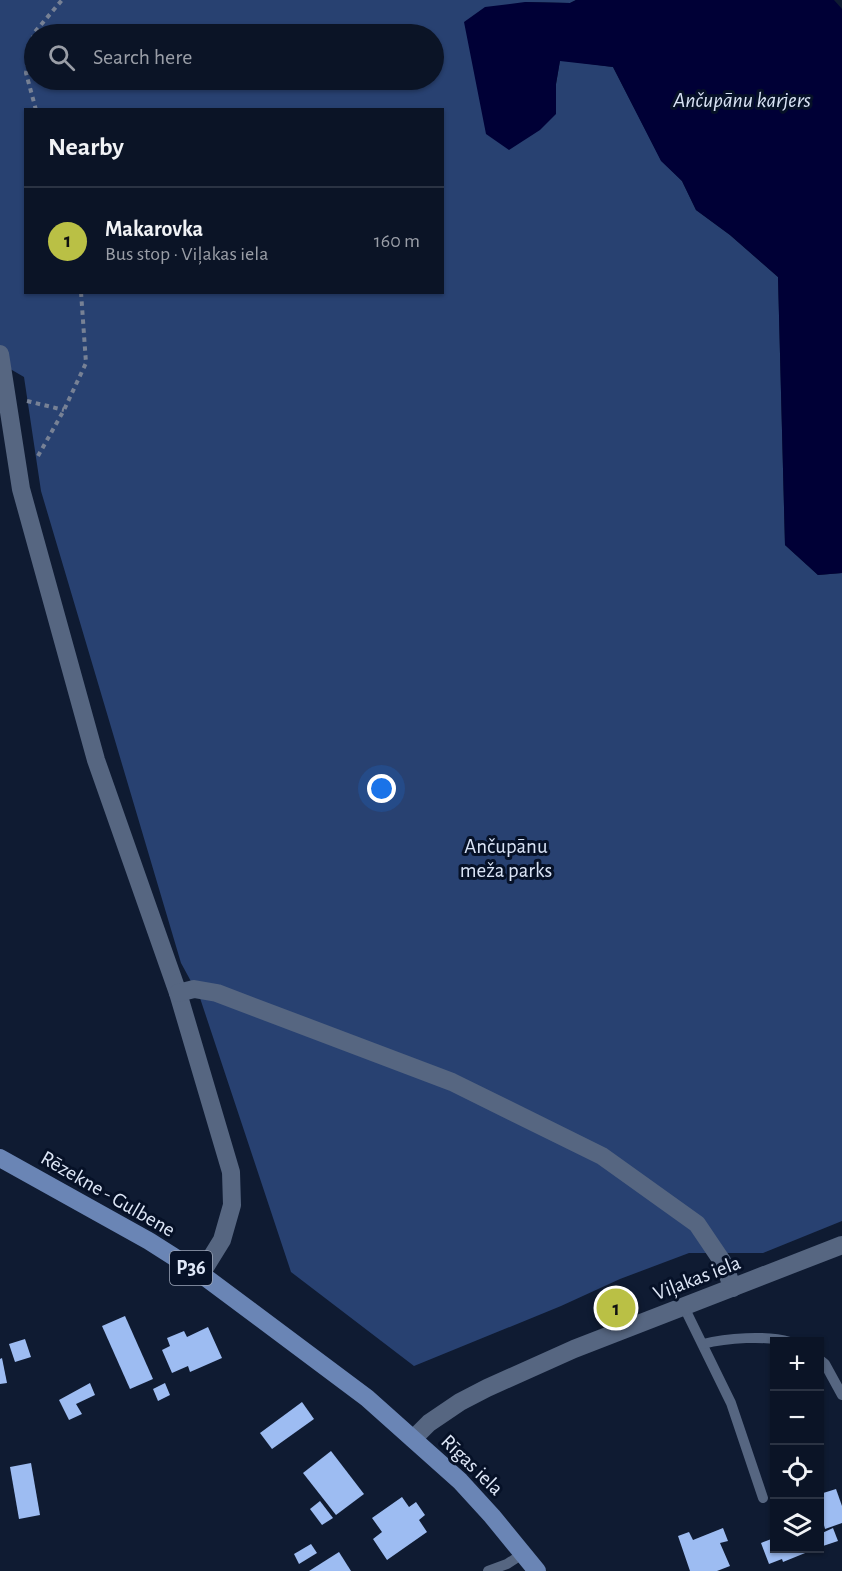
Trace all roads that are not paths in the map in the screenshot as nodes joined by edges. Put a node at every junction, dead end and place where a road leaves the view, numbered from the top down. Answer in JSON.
{"nodes":[{"id":1,"x":0,"y":354,"type":"edge"},
{"id":2,"x":3,"y":385,"type":"edge"},
{"id":3,"x":178,"y":993,"type":"junction"},
{"id":4,"x":0,"y":1158,"type":"edge"},
{"id":5,"x":842,"y":1245,"type":"edge"},
{"id":6,"x":201,"y":1274,"type":"junction"},
{"id":7,"x":733,"y":1288,"type":"junction"},
{"id":8,"x":684,"y":1307,"type":"junction"},
{"id":9,"x":770,"y":1340,"type":"edge"},
{"id":10,"x":703,"y":1344,"type":"junction"},
{"id":11,"x":824,"y":1363,"type":"edge"},
{"id":12,"x":842,"y":1395,"type":"edge"},
{"id":13,"x":368,"y":1398,"type":"joint"},
{"id":14,"x":413,"y":1439,"type":"junction"},
{"id":15,"x":763,"y":1498,"type":"dead end"},
{"id":16,"x":524,"y":1554,"type":"junction"},
{"id":17,"x":488,"y":1571,"type":"edge"},
{"id":18,"x":537,"y":1571,"type":"edge"}],
"edges":[{"from":1,"to":2,"type":"street"},
{"from":2,"to":3,"type":"street"},
{"from":3,"to":6,"type":"street"},
{"from":3,"to":7,"type":"street"},
{"from":4,"to":6,"type":"main road","name":"Rēzekne - Gulbene","number":"P36"},
{"from":5,"to":7,"type":"street","name":"Viļakas iela"},
{"from":6,"to":13,"type":"main road","name":"Rēzekne - Gulbene","number":"P36"},
{"from":7,"to":8,"type":"street","name":"Viļakas iela"},
{"from":8,"to":10,"type":"lane"},
{"from":8,"to":14,"type":"street","name":"Viļakas iela"},
{"from":9,"to":10,"type":"lane"},
{"from":10,"to":15,"type":"lane"},
{"from":11,"to":12,"type":"lane"},
{"from":13,"to":14,"type":"main road","name":"Rīgas iela","number":"P36"},
{"from":14,"to":16,"type":"main road","name":"Rīgas iela","number":"P36"},
{"from":16,"to":17,"type":"lane"},
{"from":16,"to":18,"type":"main road","name":"Rīgas iela","number":"P36"}]}
